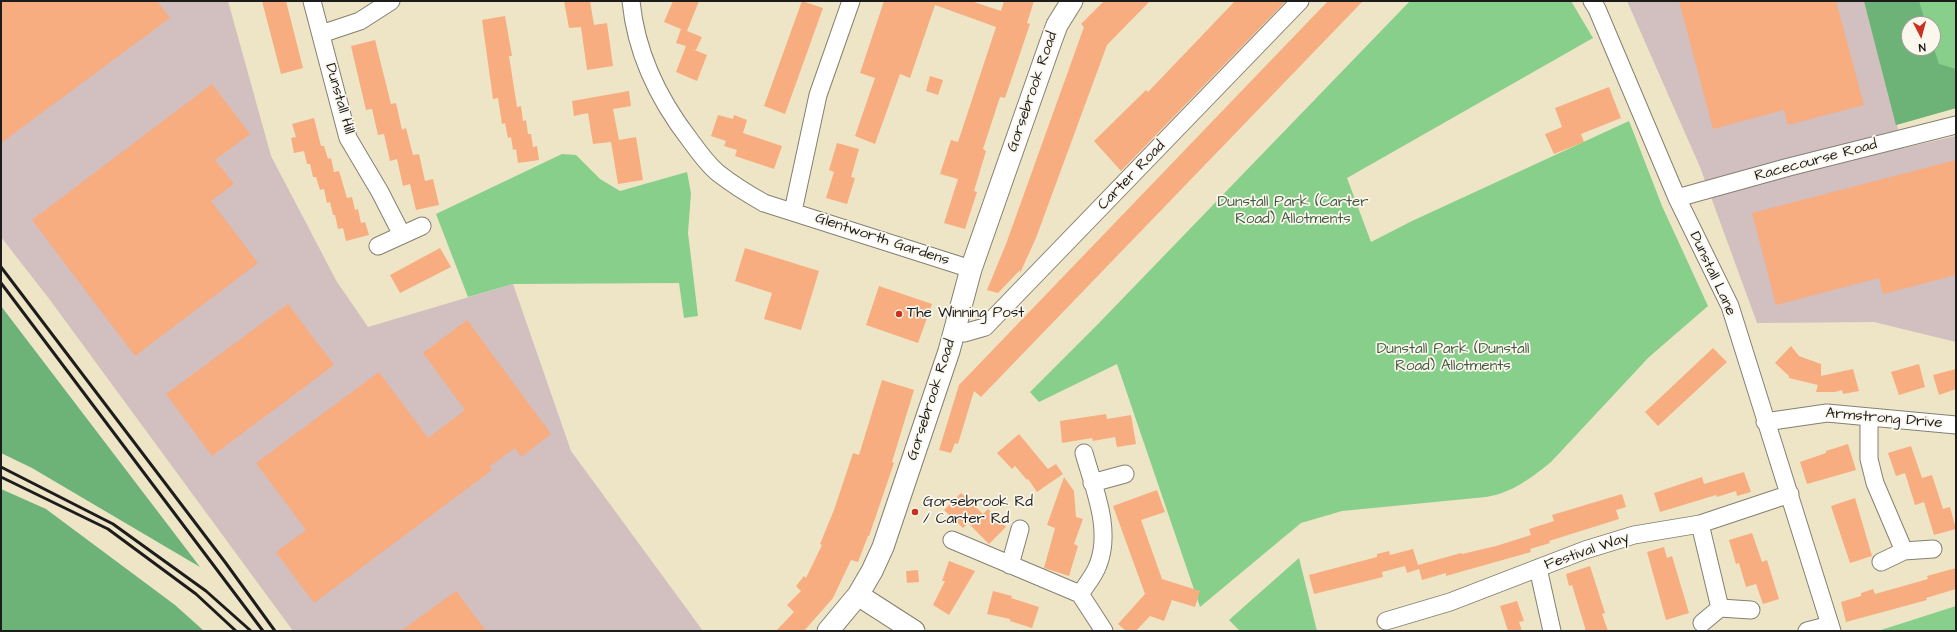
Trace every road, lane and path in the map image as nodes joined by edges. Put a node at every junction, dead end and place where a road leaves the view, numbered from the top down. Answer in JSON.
{"nodes":[{"id":1,"x":312,"y":1,"type":"edge"},
{"id":2,"x":391,"y":1,"type":"edge"},
{"id":3,"x":632,"y":1,"type":"edge"},
{"id":4,"x":851,"y":1,"type":"edge"},
{"id":5,"x":1072,"y":1,"type":"edge"},
{"id":6,"x":1300,"y":1,"type":"edge"},
{"id":7,"x":1592,"y":1,"type":"edge"},
{"id":8,"x":322,"y":34,"type":"junction"},
{"id":9,"x":1956,"y":125,"type":"edge"},
{"id":10,"x":1677,"y":198,"type":"junction"},
{"id":11,"x":793,"y":211,"type":"junction"},
{"id":12,"x":422,"y":226,"type":"dead end"},
{"id":13,"x":402,"y":235,"type":"junction"},
{"id":14,"x":378,"y":246,"type":"dead end"},
{"id":15,"x":971,"y":269,"type":"junction"},
{"id":16,"x":955,"y":331,"type":"junction"},
{"id":17,"x":1869,"y":417,"type":"junction"},
{"id":18,"x":1765,"y":422,"type":"junction"},
{"id":19,"x":1956,"y":425,"type":"edge"},
{"id":20,"x":1084,"y":453,"type":"dead end"},
{"id":21,"x":1125,"y":474,"type":"dead end"},
{"id":22,"x":1092,"y":483,"type":"junction"},
{"id":23,"x":1790,"y":494,"type":"junction"},
{"id":24,"x":1700,"y":524,"type":"junction"},
{"id":25,"x":1020,"y":530,"type":"dead end"},
{"id":26,"x":952,"y":540,"type":"dead end"},
{"id":27,"x":1933,"y":549,"type":"dead end"},
{"id":28,"x":1904,"y":550,"type":"junction"},
{"id":29,"x":1881,"y":562,"type":"dead end"},
{"id":30,"x":1010,"y":565,"type":"junction"},
{"id":31,"x":1538,"y":568,"type":"junction"},
{"id":32,"x":1080,"y":594,"type":"junction"},
{"id":33,"x":858,"y":595,"type":"junction"},
{"id":34,"x":1720,"y":608,"type":"junction"},
{"id":35,"x":1751,"y":610,"type":"dead end"},
{"id":36,"x":1396,"y":623,"type":"edge"},
{"id":37,"x":1702,"y":623,"type":"dead end"},
{"id":38,"x":1831,"y":628,"type":"edge"},
{"id":39,"x":828,"y":631,"type":"edge"},
{"id":40,"x":914,"y":631,"type":"edge"},
{"id":41,"x":1104,"y":631,"type":"edge"},
{"id":42,"x":1552,"y":631,"type":"edge"},
{"id":43,"x":1807,"y":631,"type":"edge"}],
"edges":[{"from":1,"to":8,"type":"street","name":"Dunstall Hill"},
{"from":2,"to":8,"type":"street"},
{"from":3,"to":11,"type":"street","name":"Glentworth Gardens"},
{"from":4,"to":11,"type":"street"},
{"from":5,"to":15,"type":"street","name":"Gorsebrook Road"},
{"from":6,"to":16,"type":"street","name":"Carter Road"},
{"from":7,"to":10,"type":"street","name":"Dunstall Lane"},
{"from":8,"to":13,"type":"street","name":"Dunstall Hill"},
{"from":9,"to":10,"type":"street","name":"Racecourse Road"},
{"from":10,"to":18,"type":"street","name":"Dunstall Lane"},
{"from":11,"to":15,"type":"street","name":"Glentworth Gardens"},
{"from":12,"to":13,"type":"street"},
{"from":13,"to":14,"type":"street"},
{"from":15,"to":16,"type":"street","name":"Gorsebrook Road"},
{"from":16,"to":33,"type":"street","name":"Gorsebrook Road"},
{"from":17,"to":18,"type":"street","name":"Armstrong Drive"},
{"from":17,"to":19,"type":"street","name":"Armstrong Drive"},
{"from":17,"to":28,"type":"street"},
{"from":18,"to":23,"type":"street","name":"Dunstall Lane"},
{"from":20,"to":22,"type":"street"},
{"from":21,"to":22,"type":"street"},
{"from":22,"to":32,"type":"street"},
{"from":23,"to":24,"type":"street","name":"Festival Way"},
{"from":23,"to":38,"type":"street","name":"Dunstall Lane"},
{"from":24,"to":31,"type":"street","name":"Festival Way"},
{"from":24,"to":34,"type":"street"},
{"from":25,"to":30,"type":"street"},
{"from":26,"to":30,"type":"street"},
{"from":27,"to":28,"type":"street"},
{"from":28,"to":29,"type":"street"},
{"from":30,"to":32,"type":"street"},
{"from":31,"to":36,"type":"street","name":"Festival Way"},
{"from":31,"to":42,"type":"street"},
{"from":32,"to":41,"type":"street"},
{"from":33,"to":39,"type":"street","name":"Gorsebrook Road"},
{"from":33,"to":40,"type":"street"},
{"from":34,"to":35,"type":"street"},
{"from":34,"to":37,"type":"street"},
{"from":38,"to":43,"type":"street","name":"Dunstall Lane"}]}
